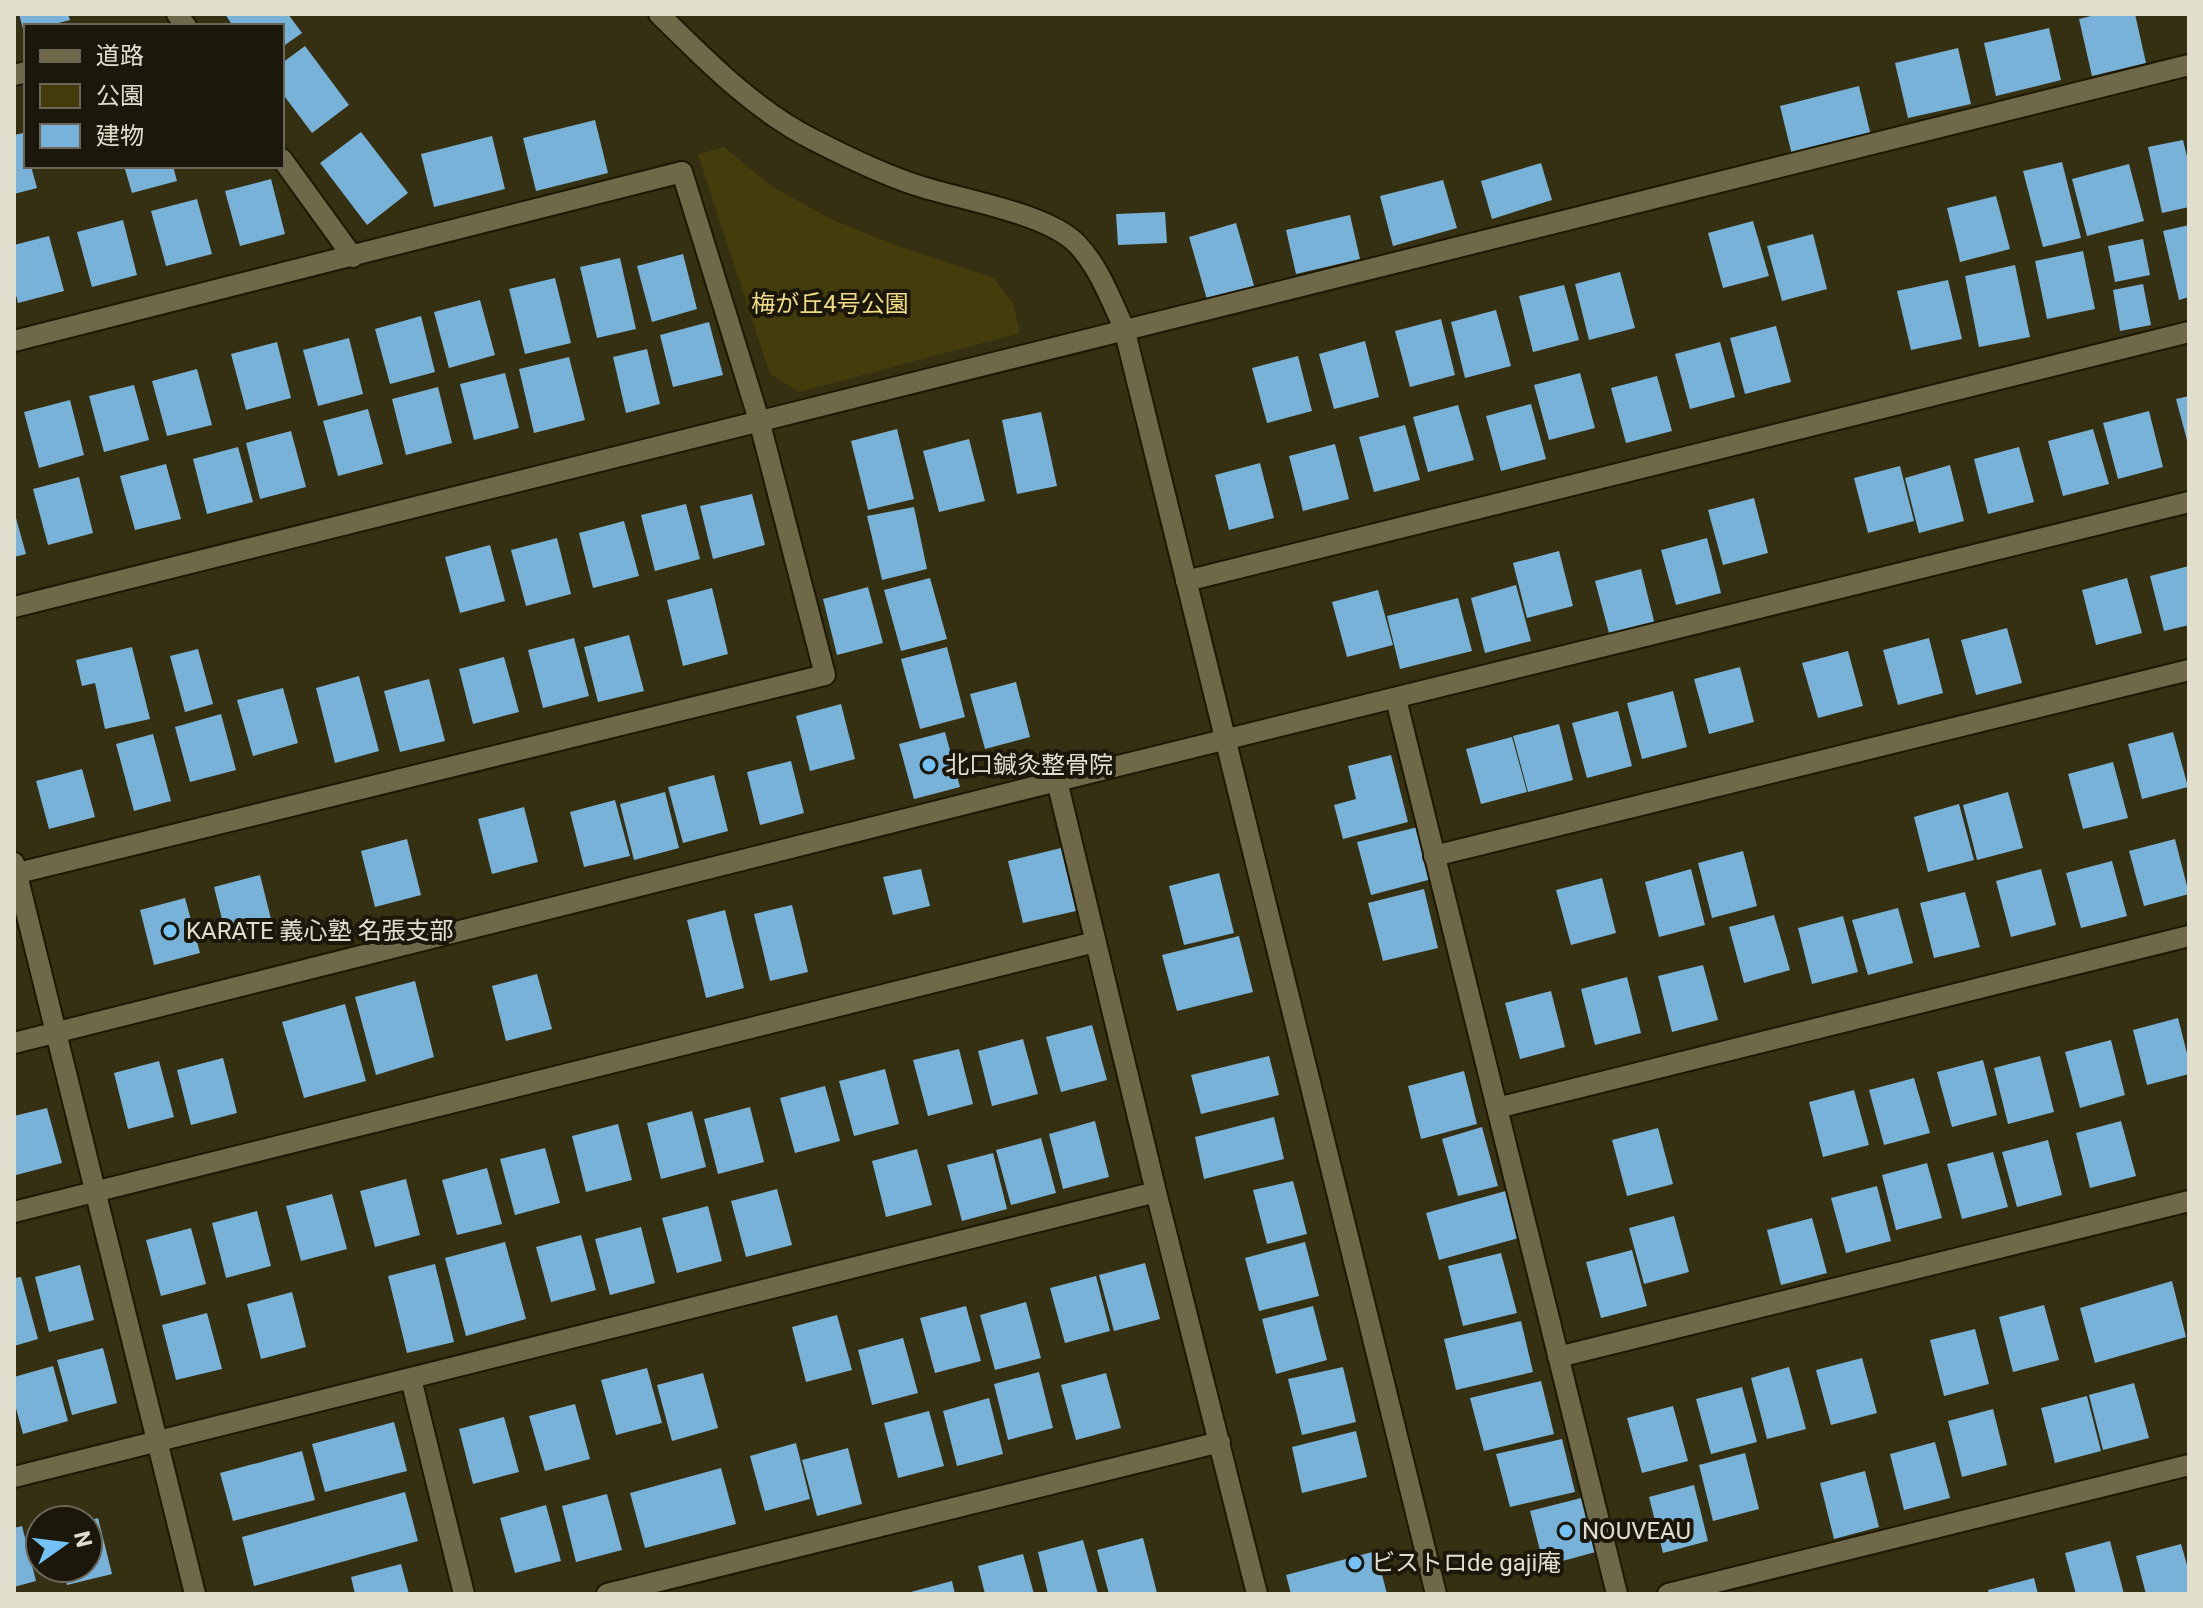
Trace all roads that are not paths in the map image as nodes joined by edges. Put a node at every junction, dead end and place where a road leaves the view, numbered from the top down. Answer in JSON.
{"nodes":[{"id":1,"x":659,"y":14,"type":"edge"},
{"id":2,"x":2189,"y":65,"type":"edge"},
{"id":3,"x":284,"y":162,"type":"edge"},
{"id":4,"x":353,"y":257,"type":"junction"},
{"id":5,"x":1124,"y":328,"type":"junction"},
{"id":6,"x":2189,"y":332,"type":"edge"},
{"id":7,"x":14,"y":341,"type":"edge"},
{"id":8,"x":759,"y":420,"type":"junction"},
{"id":9,"x":2189,"y":502,"type":"edge"},
{"id":10,"x":1186,"y":581,"type":"junction"},
{"id":11,"x":14,"y":607,"type":"edge"},
{"id":12,"x":2189,"y":670,"type":"edge"},
{"id":13,"x":1396,"y":699,"type":"junction"},
{"id":14,"x":1226,"y":740,"type":"junction"},
{"id":15,"x":1057,"y":781,"type":"junction"},
{"id":16,"x":1434,"y":856,"type":"junction"},
{"id":17,"x":15,"y":870,"type":"edge"},
{"id":18,"x":2189,"y":936,"type":"edge"},
{"id":19,"x":1095,"y":942,"type":"junction"},
{"id":20,"x":56,"y":1033,"type":"junction"},
{"id":21,"x":14,"y":1043,"type":"edge"},
{"id":22,"x":1497,"y":1108,"type":"junction"},
{"id":23,"x":96,"y":1192,"type":"junction"},
{"id":24,"x":1156,"y":1192,"type":"junction"},
{"id":25,"x":2189,"y":1201,"type":"edge"},
{"id":26,"x":14,"y":1212,"type":"edge"},
{"id":27,"x":1558,"y":1357,"type":"junction"},
{"id":28,"x":411,"y":1379,"type":"junction"},
{"id":29,"x":157,"y":1441,"type":"junction"},
{"id":30,"x":1220,"y":1442,"type":"junction"},
{"id":31,"x":2189,"y":1465,"type":"edge"},
{"id":32,"x":14,"y":1477,"type":"edge"},
{"id":33,"x":195,"y":1594,"type":"edge"},
{"id":34,"x":464,"y":1594,"type":"edge"},
{"id":35,"x":607,"y":1594,"type":"edge"},
{"id":36,"x":1257,"y":1594,"type":"edge"},
{"id":37,"x":1436,"y":1594,"type":"edge"},
{"id":38,"x":1617,"y":1594,"type":"edge"},
{"id":39,"x":1668,"y":1594,"type":"edge"}],
"edges":[{"from":1,"to":5,"type":"street"},
{"from":2,"to":5,"type":"street"},
{"from":3,"to":4,"type":"street"},
{"from":4,"to":7,"type":"street"},
{"from":4,"to":8,"type":"street"},
{"from":5,"to":8,"type":"street"},
{"from":5,"to":10,"type":"street"},
{"from":6,"to":10,"type":"street"},
{"from":8,"to":11,"type":"street"},
{"from":8,"to":17,"type":"street"},
{"from":9,"to":13,"type":"street"},
{"from":10,"to":14,"type":"street"},
{"from":12,"to":16,"type":"street"},
{"from":13,"to":14,"type":"street"},
{"from":13,"to":16,"type":"street"},
{"from":14,"to":15,"type":"street"},
{"from":14,"to":37,"type":"street"},
{"from":15,"to":19,"type":"street"},
{"from":15,"to":20,"type":"street"},
{"from":16,"to":22,"type":"street"},
{"from":17,"to":20,"type":"street"},
{"from":18,"to":22,"type":"street"},
{"from":19,"to":23,"type":"street"},
{"from":19,"to":24,"type":"street"},
{"from":20,"to":21,"type":"street"},
{"from":20,"to":23,"type":"street"},
{"from":22,"to":27,"type":"street"},
{"from":23,"to":26,"type":"street"},
{"from":23,"to":29,"type":"street"},
{"from":24,"to":28,"type":"street"},
{"from":24,"to":30,"type":"street"},
{"from":25,"to":27,"type":"street"},
{"from":27,"to":38,"type":"street"},
{"from":28,"to":29,"type":"street"},
{"from":28,"to":34,"type":"street"},
{"from":29,"to":32,"type":"street"},
{"from":29,"to":33,"type":"street"},
{"from":30,"to":35,"type":"street"},
{"from":30,"to":36,"type":"street"},
{"from":31,"to":39,"type":"street"}]}
